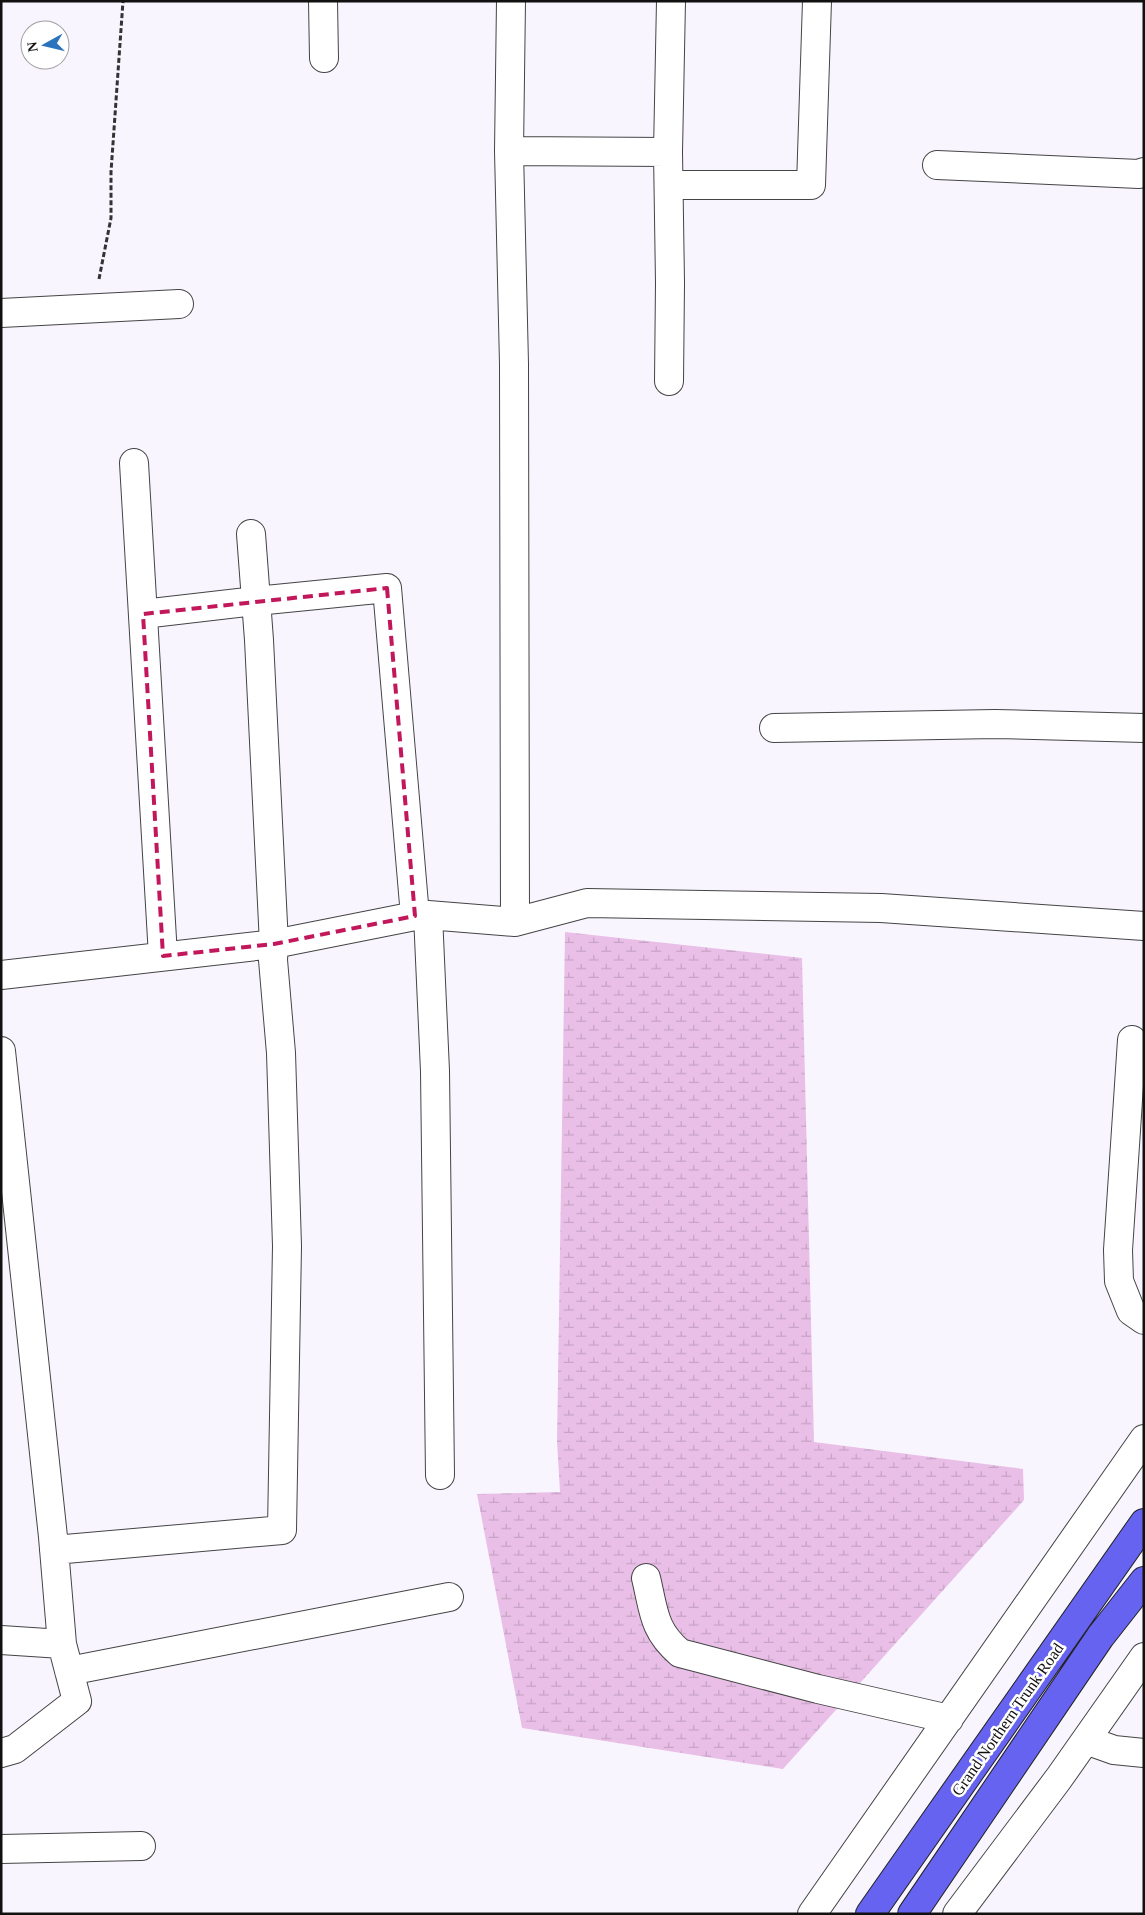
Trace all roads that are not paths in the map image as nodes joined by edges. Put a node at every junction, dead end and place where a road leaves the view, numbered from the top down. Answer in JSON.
{"nodes":[{"id":1,"x":323,"y":1,"type":"edge"},
{"id":2,"x":511,"y":1,"type":"edge"},
{"id":3,"x":671,"y":1,"type":"edge"},
{"id":4,"x":817,"y":1,"type":"edge"},
{"id":5,"x":324,"y":58,"type":"dead end"},
{"id":6,"x":509,"y":151,"type":"junction"},
{"id":7,"x":668,"y":152,"type":"junction"},
{"id":8,"x":937,"y":165,"type":"dead end"},
{"id":9,"x":1144,"y":172,"type":"edge"},
{"id":10,"x":669,"y":185,"type":"junction"},
{"id":11,"x":179,"y":304,"type":"dead end"},
{"id":12,"x":1,"y":312,"type":"edge"},
{"id":13,"x":669,"y":381,"type":"dead end"},
{"id":14,"x":134,"y":463,"type":"dead end"},
{"id":15,"x":251,"y":534,"type":"dead end"},
{"id":16,"x":256,"y":601,"type":"junction"},
{"id":17,"x":143,"y":614,"type":"junction"},
{"id":18,"x":774,"y":728,"type":"dead end"},
{"id":19,"x":1144,"y":728,"type":"edge"},
{"id":20,"x":421,"y":916,"type":"junction"},
{"id":21,"x":515,"y":922,"type":"junction"},
{"id":22,"x":1144,"y":926,"type":"edge"},
{"id":23,"x":274,"y":944,"type":"junction"},
{"id":24,"x":164,"y":956,"type":"junction"},
{"id":25,"x":1,"y":975,"type":"edge"},
{"id":26,"x":1132,"y":1040,"type":"dead end"},
{"id":27,"x":1,"y":1051,"type":"edge"},
{"id":28,"x":1144,"y":1320,"type":"edge"},
{"id":29,"x":1144,"y":1439,"type":"edge"},
{"id":30,"x":440,"y":1475,"type":"dead end"},
{"id":31,"x":1144,"y":1523,"type":"edge"},
{"id":32,"x":54,"y":1550,"type":"junction"},
{"id":33,"x":646,"y":1578,"type":"dead end"},
{"id":34,"x":1144,"y":1581,"type":"edge"},
{"id":35,"x":450,"y":1597,"type":"dead end"},
{"id":36,"x":1,"y":1640,"type":"edge"},
{"id":37,"x":62,"y":1644,"type":"junction"},
{"id":38,"x":1144,"y":1657,"type":"edge"},
{"id":39,"x":69,"y":1671,"type":"junction"},
{"id":40,"x":949,"y":1719,"type":"junction"},
{"id":41,"x":1086,"y":1740,"type":"junction"},
{"id":42,"x":1,"y":1753,"type":"edge"},
{"id":43,"x":1144,"y":1753,"type":"edge"},
{"id":44,"x":140,"y":1846,"type":"dead end"},
{"id":45,"x":1,"y":1849,"type":"edge"},
{"id":46,"x":812,"y":1914,"type":"edge"},
{"id":47,"x":870,"y":1914,"type":"edge"},
{"id":48,"x":912,"y":1914,"type":"edge"},
{"id":49,"x":957,"y":1914,"type":"edge"}],
"edges":[{"from":1,"to":5,"type":"street"},
{"from":2,"to":6,"type":"street"},
{"from":3,"to":7,"type":"street"},
{"from":4,"to":10,"type":"street"},
{"from":6,"to":7,"type":"street"},
{"from":6,"to":21,"type":"street"},
{"from":7,"to":10,"type":"street"},
{"from":8,"to":9,"type":"street"},
{"from":10,"to":13,"type":"street"},
{"from":11,"to":12,"type":"street"},
{"from":14,"to":17,"type":"street"},
{"from":15,"to":16,"type":"street"},
{"from":16,"to":17,"type":"street"},
{"from":16,"to":20,"type":"street"},
{"from":16,"to":23,"type":"street"},
{"from":17,"to":24,"type":"street"},
{"from":18,"to":19,"type":"street"},
{"from":20,"to":21,"type":"street"},
{"from":20,"to":23,"type":"street"},
{"from":20,"to":30,"type":"street"},
{"from":21,"to":22,"type":"street"},
{"from":23,"to":24,"type":"street"},
{"from":23,"to":32,"type":"street"},
{"from":24,"to":25,"type":"street"},
{"from":26,"to":28,"type":"street"},
{"from":27,"to":32,"type":"street"},
{"from":29,"to":40,"type":"street"},
{"from":31,"to":47,"type":"highway","name":"Grand Northern Trunk Road"},
{"from":32,"to":37,"type":"street"},
{"from":33,"to":40,"type":"street"},
{"from":34,"to":48,"type":"highway","name":"Grand Northern Trunk Road"},
{"from":35,"to":39,"type":"street"},
{"from":36,"to":37,"type":"street"},
{"from":37,"to":39,"type":"street"},
{"from":38,"to":41,"type":"street"},
{"from":39,"to":42,"type":"street"},
{"from":40,"to":46,"type":"street"},
{"from":41,"to":43,"type":"street"},
{"from":41,"to":49,"type":"street"},
{"from":44,"to":45,"type":"street"}]}
